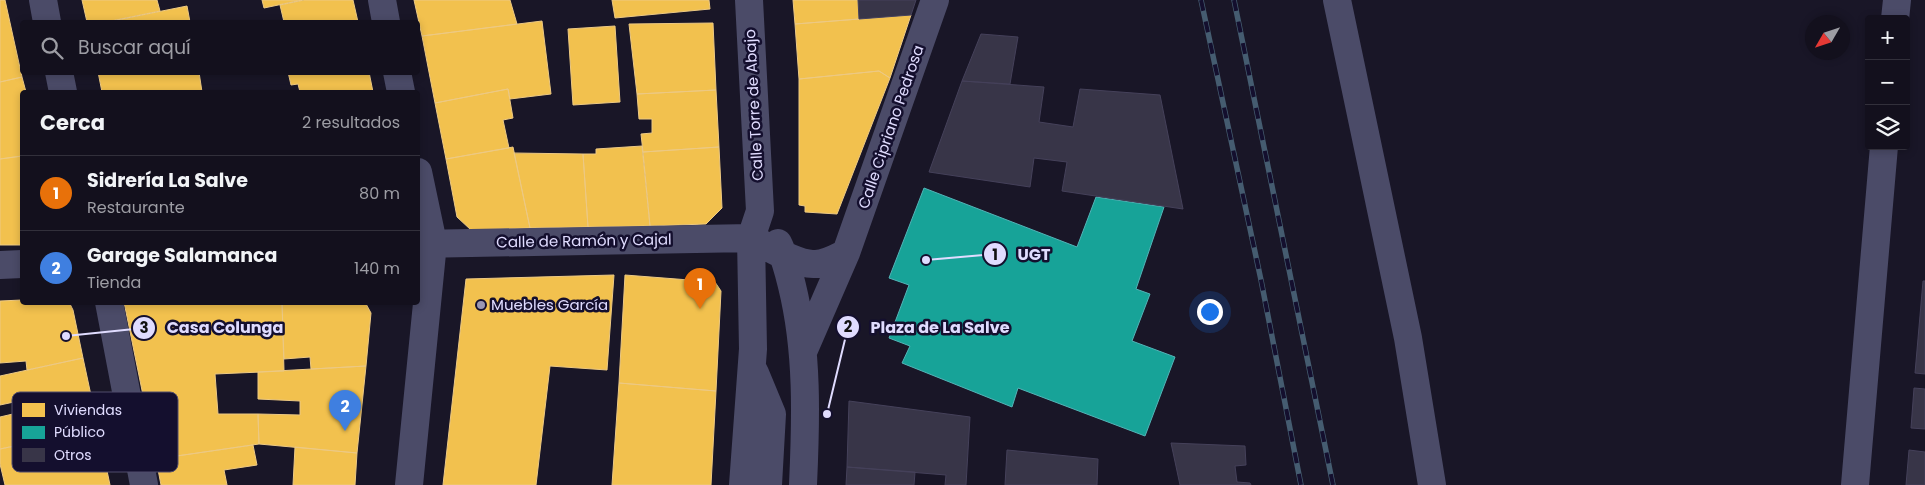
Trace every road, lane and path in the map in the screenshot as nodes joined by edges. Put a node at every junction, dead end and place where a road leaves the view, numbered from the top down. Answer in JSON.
{"nodes":[{"id":1,"x":42,"y":0,"type":"edge"},
{"id":2,"x":382,"y":0,"type":"edge"},
{"id":3,"x":749,"y":0,"type":"edge"},
{"id":4,"x":935,"y":0,"type":"edge"},
{"id":5,"x":1337,"y":0,"type":"edge"},
{"id":6,"x":1897,"y":0,"type":"edge"},
{"id":7,"x":1895,"y":15,"type":"edge"},
{"id":8,"x":47,"y":20,"type":"edge"},
{"id":9,"x":386,"y":20,"type":"edge"},
{"id":10,"x":60,"y":75,"type":"edge"},
{"id":11,"x":398,"y":75,"type":"edge"},
{"id":12,"x":63,"y":90,"type":"edge"},
{"id":13,"x":401,"y":90,"type":"edge"},
{"id":14,"x":1884,"y":150,"type":"edge"},
{"id":15,"x":420,"y":193,"type":"edge"},
{"id":16,"x":760,"y":211,"type":"junction"},
{"id":17,"x":751,"y":238,"type":"junction"},
{"id":18,"x":425,"y":244,"type":"edge"},
{"id":19,"x":846,"y":253,"type":"junction"},
{"id":20,"x":785,"y":256,"type":"junction"},
{"id":21,"x":20,"y":264,"type":"edge"},
{"id":22,"x":0,"y":265,"type":"edge"},
{"id":23,"x":110,"y":305,"type":"edge"},
{"id":24,"x":803,"y":352,"type":"junction"},
{"id":25,"x":752,"y":367,"type":"junction"},
{"id":26,"x":126,"y":392,"type":"edge"},
{"id":27,"x":142,"y":472,"type":"edge"},
{"id":28,"x":144,"y":485,"type":"edge"},
{"id":29,"x":409,"y":485,"type":"edge"},
{"id":30,"x":743,"y":485,"type":"edge"},
{"id":31,"x":768,"y":485,"type":"edge"},
{"id":32,"x":803,"y":485,"type":"edge"},
{"id":33,"x":1432,"y":485,"type":"edge"},
{"id":34,"x":1855,"y":485,"type":"edge"}],
"edges":[{"from":1,"to":8,"type":"street"},
{"from":2,"to":9,"type":"street"},
{"from":3,"to":16,"type":"street","name":"Calle Torre de Abajo"},
{"from":4,"to":19,"type":"street","name":"Calle Cipriano Pedrosa"},
{"from":5,"to":33,"type":"street"},
{"from":6,"to":7,"type":"street"},
{"from":10,"to":12,"type":"street"},
{"from":11,"to":13,"type":"street"},
{"from":14,"to":34,"type":"street"},
{"from":15,"to":18,"type":"street"},
{"from":16,"to":17,"type":"street"},
{"from":16,"to":20,"type":"street"},
{"from":17,"to":18,"type":"street","name":"Calle de Ramón y Cajal"},
{"from":17,"to":20,"type":"street"},
{"from":17,"to":25,"type":"street"},
{"from":18,"to":29,"type":"street"},
{"from":19,"to":20,"type":"street"},
{"from":19,"to":24,"type":"street","name":"Calle Cipriano Pedrosa"},
{"from":20,"to":24,"type":"street"},
{"from":21,"to":22,"type":"street"},
{"from":23,"to":26,"type":"street"},
{"from":24,"to":32,"type":"street"},
{"from":25,"to":30,"type":"street"},
{"from":25,"to":31,"type":"street"},
{"from":27,"to":28,"type":"street"}]}
